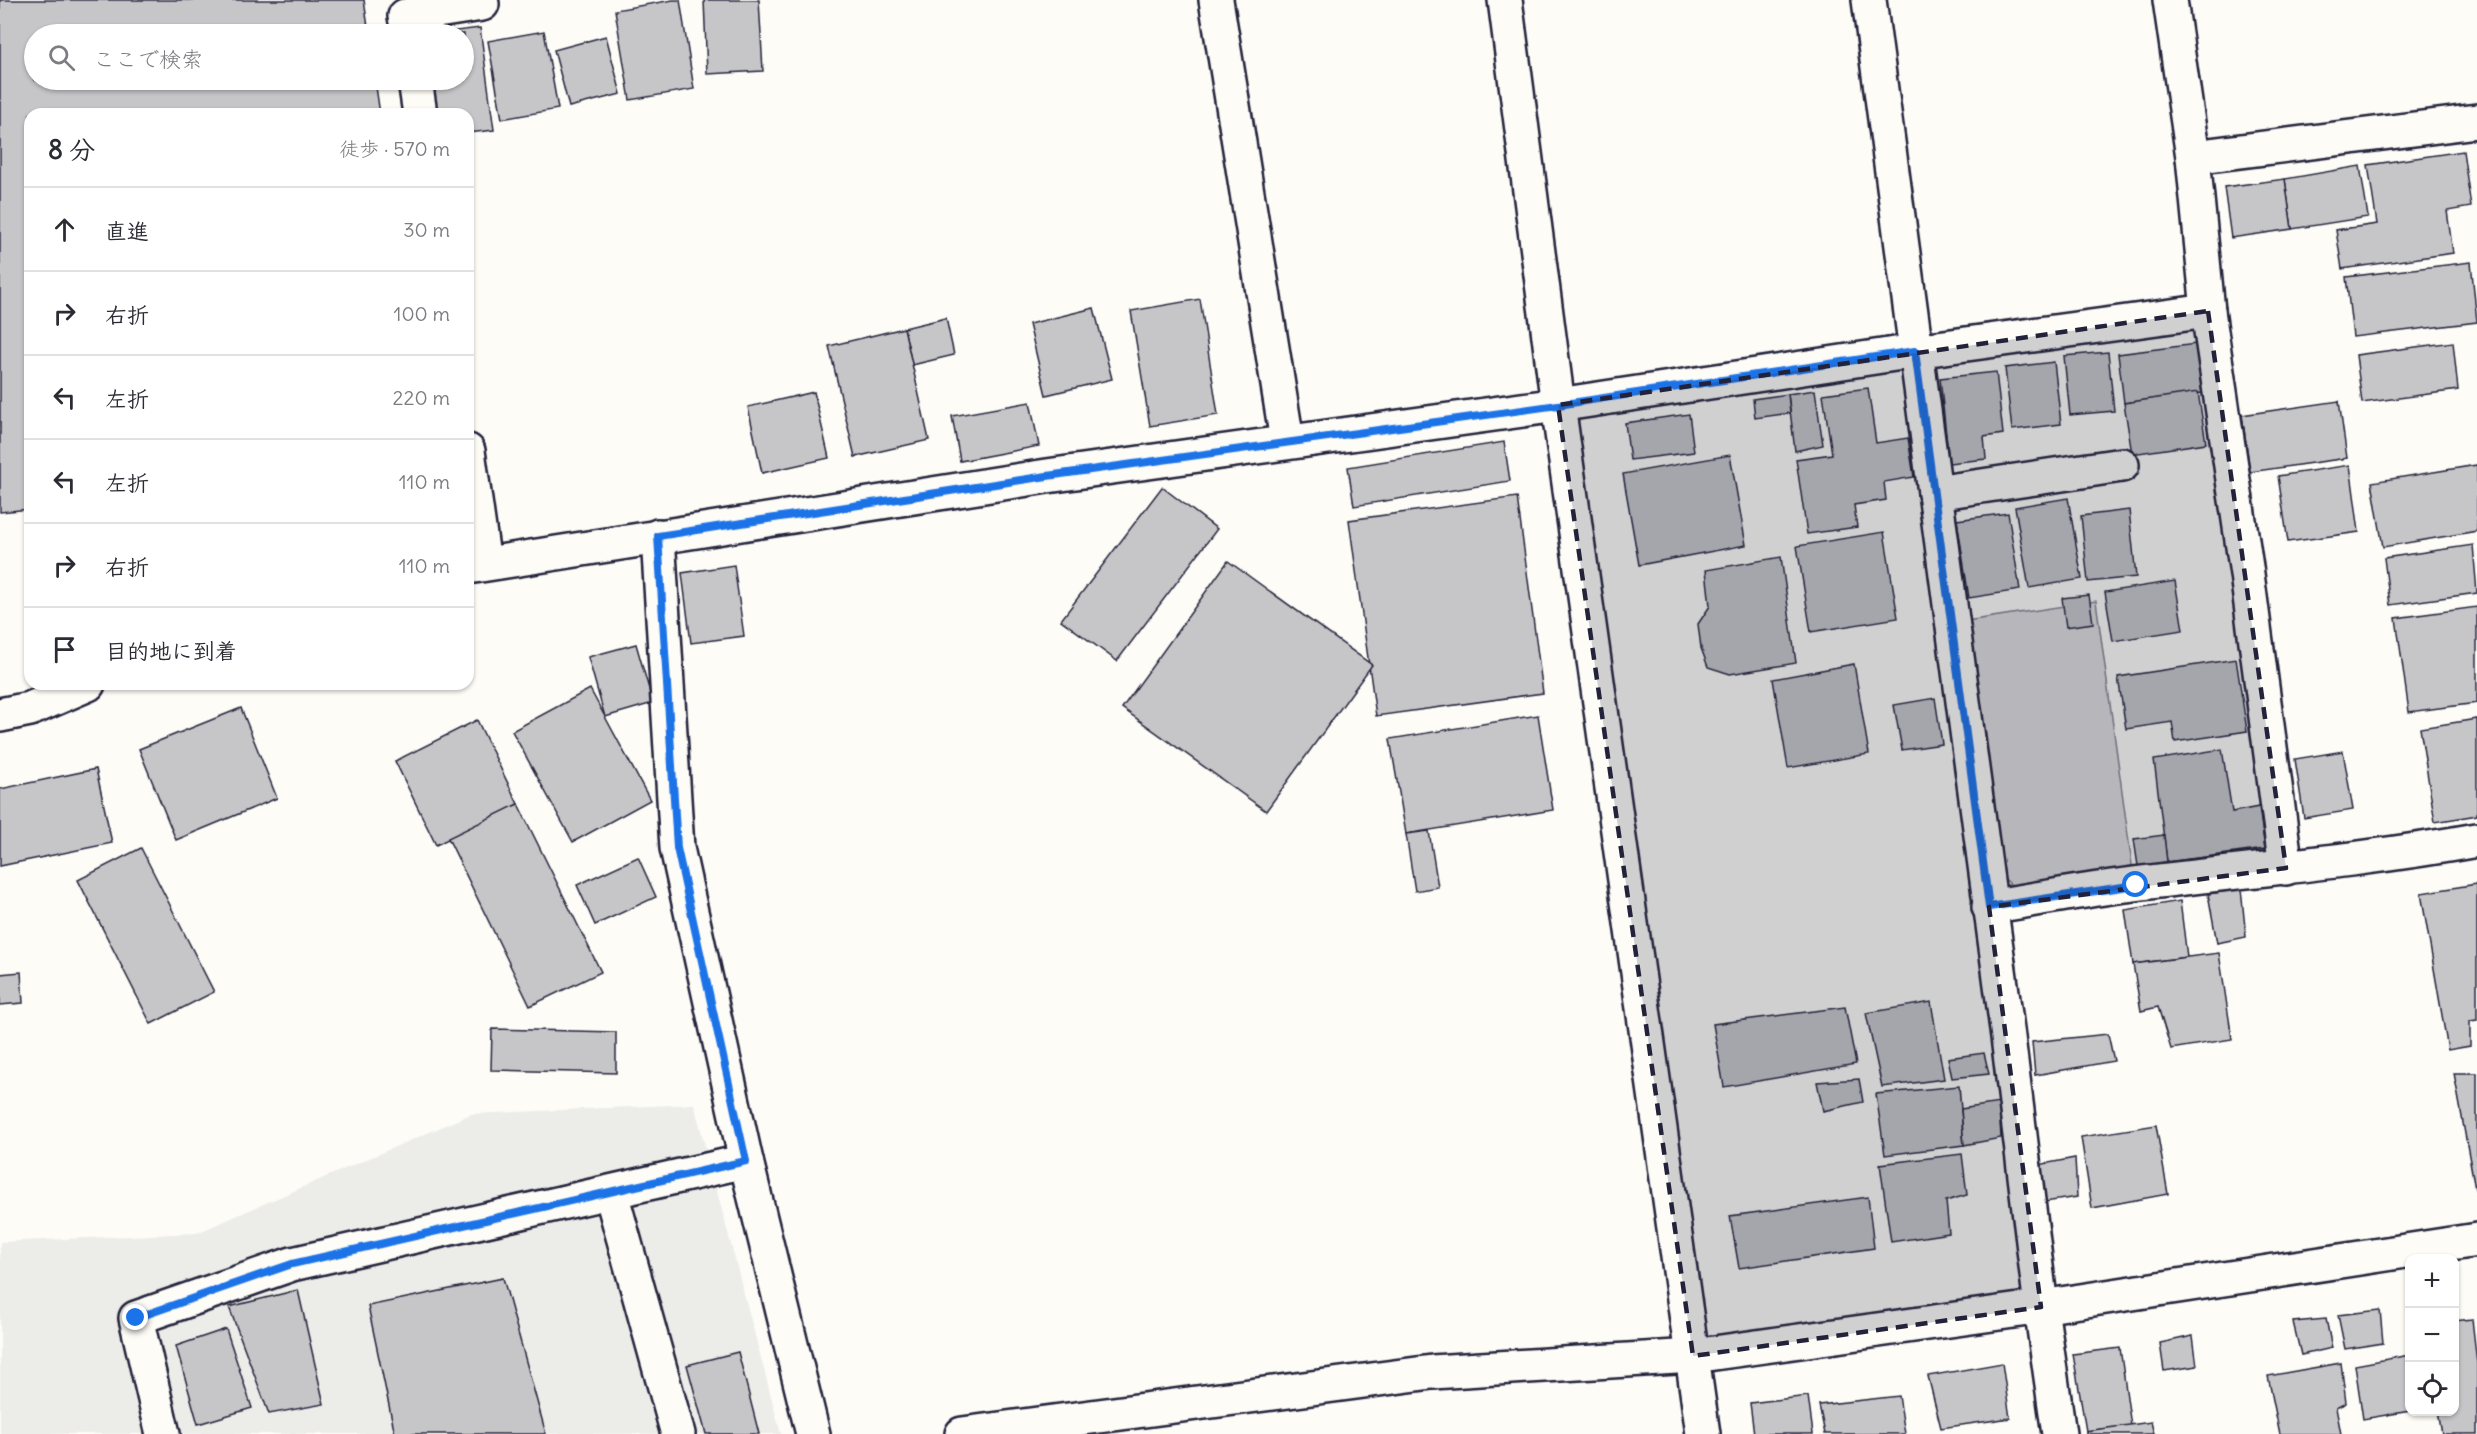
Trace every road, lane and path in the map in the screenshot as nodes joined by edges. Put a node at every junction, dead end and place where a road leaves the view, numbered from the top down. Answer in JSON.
{"nodes":[{"id":1,"x":1216,"y":0,"type":"edge"},
{"id":2,"x":1505,"y":0,"type":"edge"},
{"id":3,"x":1869,"y":0,"type":"edge"},
{"id":4,"x":2170,"y":0,"type":"edge"},
{"id":5,"x":489,"y":1,"type":"edge"},
{"id":6,"x":406,"y":24,"type":"edge"},
{"id":7,"x":416,"y":90,"type":"edge"},
{"id":8,"x":419,"y":108,"type":"edge"},
{"id":9,"x":2477,"y":121,"type":"edge"},
{"id":10,"x":2193,"y":157,"type":"junction"},
{"id":11,"x":2208,"y":311,"type":"junction"},
{"id":12,"x":1915,"y":351,"type":"junction"},
{"id":13,"x":1558,"y":405,"type":"junction"},
{"id":14,"x":1287,"y":441,"type":"junction"},
{"id":15,"x":2122,"y":465,"type":"dead end"},
{"id":16,"x":1935,"y":493,"type":"junction"},
{"id":17,"x":474,"y":536,"type":"edge"},
{"id":18,"x":658,"y":536,"type":"junction"},
{"id":19,"x":476,"y":565,"type":"edge"},
{"id":20,"x":74,"y":690,"type":"edge"},
{"id":21,"x":0,"y":715,"type":"edge"},
{"id":22,"x":2477,"y":840,"type":"edge"},
{"id":23,"x":2286,"y":868,"type":"junction"},
{"id":24,"x":1989,"y":907,"type":"junction"},
{"id":25,"x":746,"y":1161,"type":"junction"},
{"id":26,"x":611,"y":1193,"type":"junction"},
{"id":27,"x":2477,"y":1240,"type":"edge"},
{"id":28,"x":2041,"y":1307,"type":"junction"},
{"id":29,"x":1692,"y":1356,"type":"junction"},
{"id":30,"x":163,"y":1434,"type":"edge"},
{"id":31,"x":678,"y":1434,"type":"edge"},
{"id":32,"x":813,"y":1434,"type":"edge"},
{"id":33,"x":962,"y":1434,"type":"edge"},
{"id":34,"x":1703,"y":1434,"type":"edge"},
{"id":35,"x":2060,"y":1434,"type":"edge"}],
"edges":[{"from":1,"to":14,"type":"street"},
{"from":2,"to":13,"type":"street"},
{"from":3,"to":12,"type":"street"},
{"from":4,"to":10,"type":"street"},
{"from":5,"to":6,"type":"street"},
{"from":7,"to":8,"type":"street"},
{"from":9,"to":10,"type":"street"},
{"from":10,"to":11,"type":"street"},
{"from":11,"to":12,"type":"street"},
{"from":11,"to":23,"type":"street"},
{"from":12,"to":13,"type":"street"},
{"from":12,"to":16,"type":"street"},
{"from":13,"to":14,"type":"street"},
{"from":13,"to":29,"type":"street"},
{"from":14,"to":18,"type":"street"},
{"from":15,"to":16,"type":"street"},
{"from":16,"to":24,"type":"street"},
{"from":17,"to":19,"type":"street"},
{"from":18,"to":19,"type":"street"},
{"from":18,"to":25,"type":"street"},
{"from":20,"to":21,"type":"street"},
{"from":22,"to":23,"type":"street"},
{"from":23,"to":24,"type":"street"},
{"from":24,"to":28,"type":"street"},
{"from":25,"to":26,"type":"street"},
{"from":25,"to":32,"type":"street"},
{"from":26,"to":30,"type":"street"},
{"from":26,"to":31,"type":"street"},
{"from":27,"to":28,"type":"street"},
{"from":28,"to":29,"type":"street"},
{"from":28,"to":35,"type":"street"},
{"from":29,"to":33,"type":"street"},
{"from":29,"to":34,"type":"street"}]}
